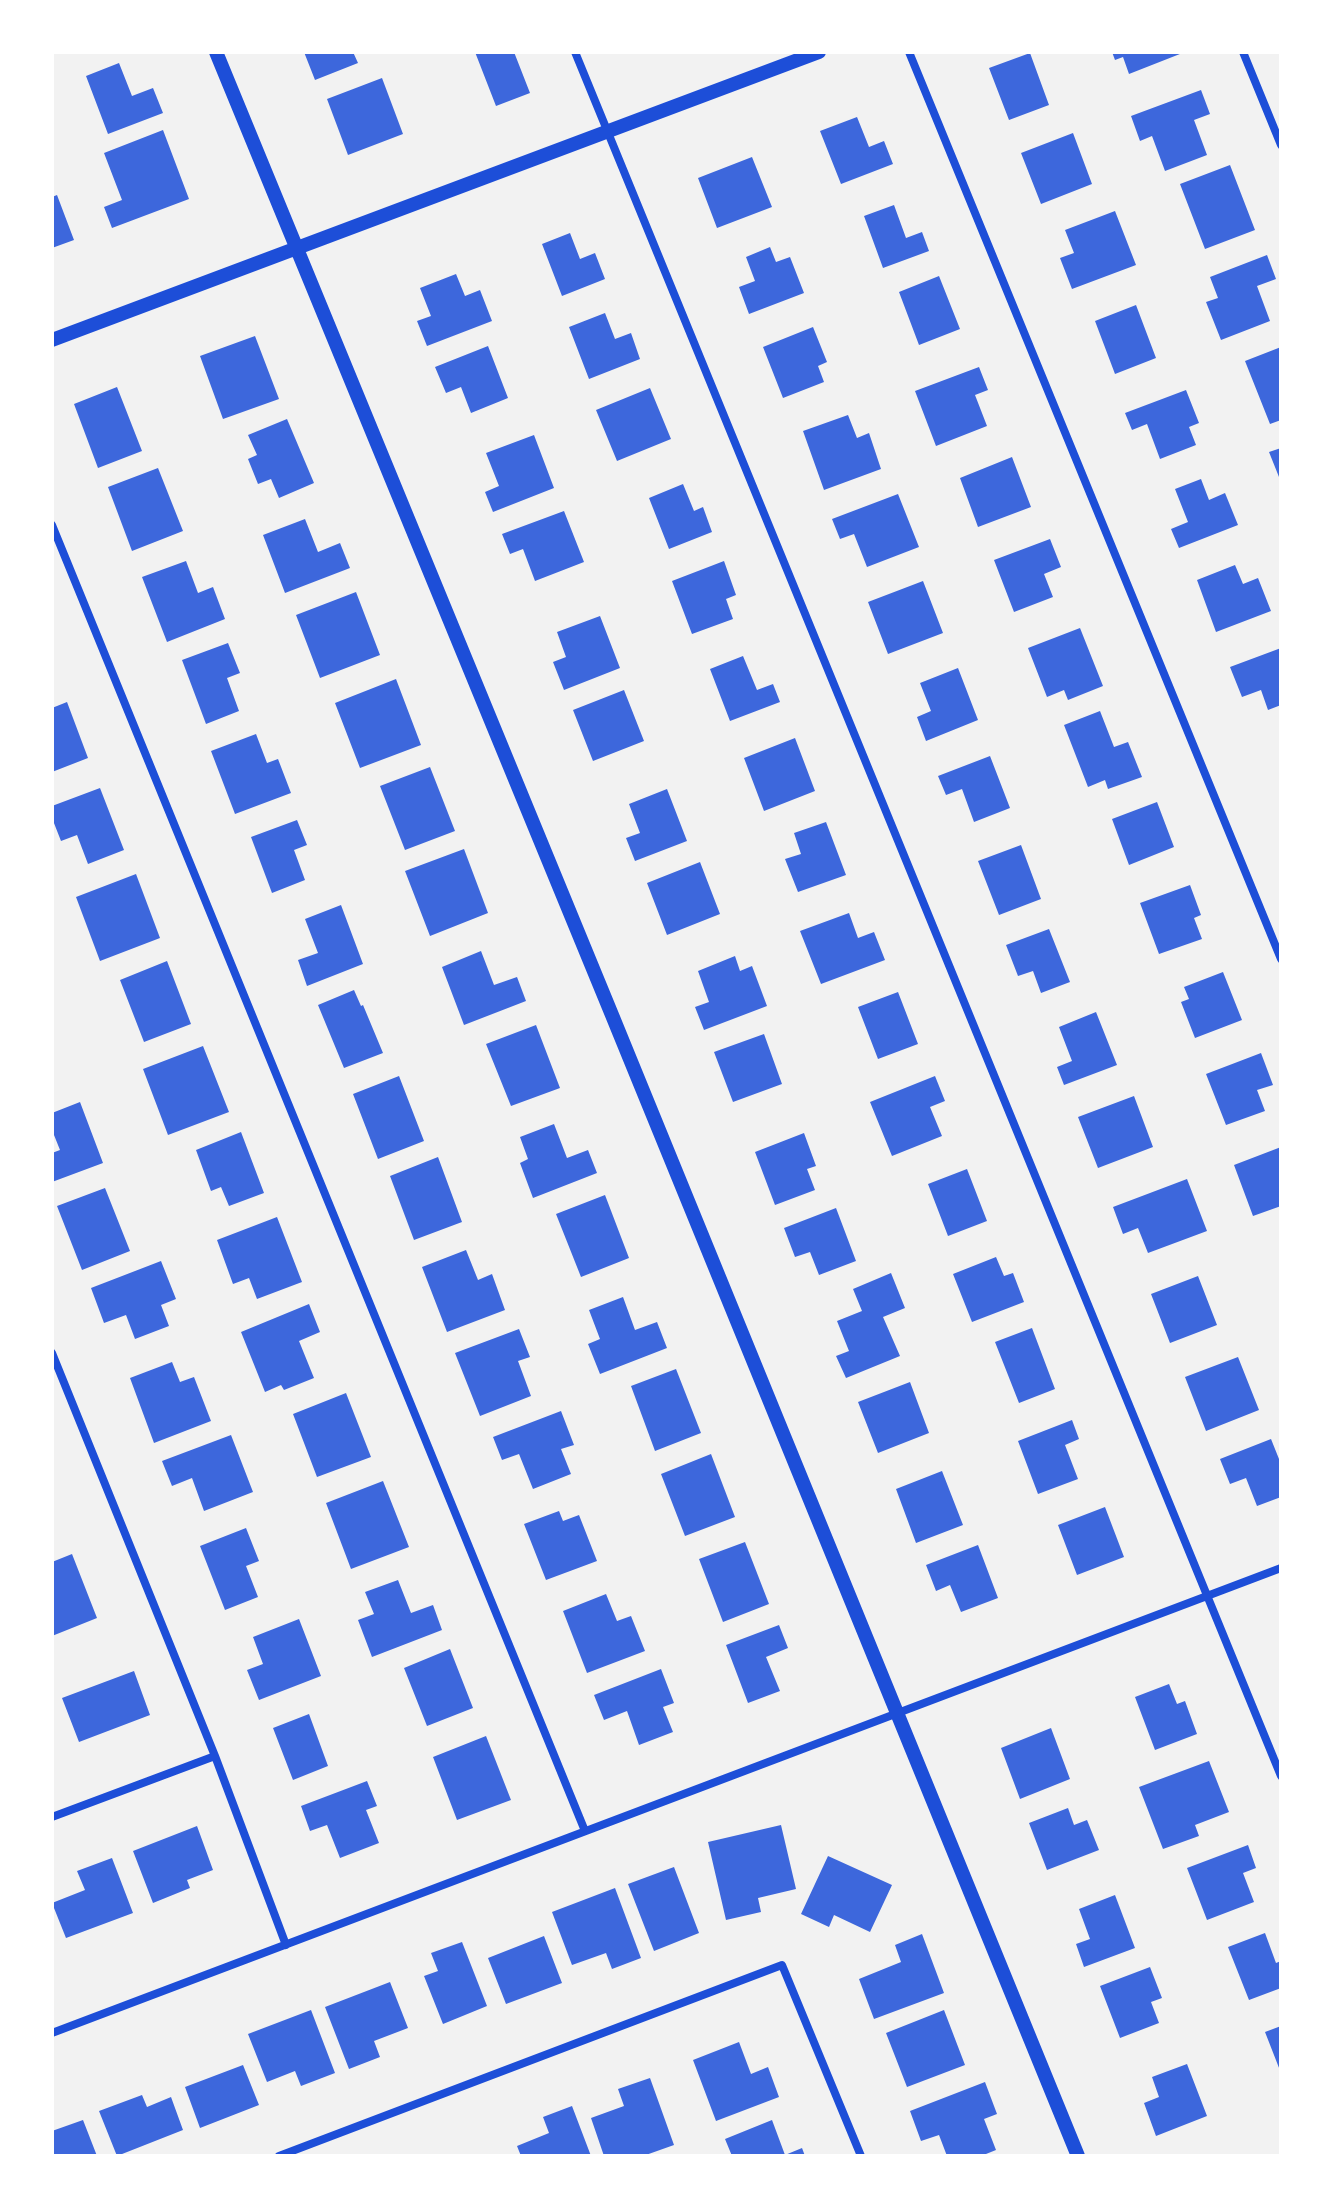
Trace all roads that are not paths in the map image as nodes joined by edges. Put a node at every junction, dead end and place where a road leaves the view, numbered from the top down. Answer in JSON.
{"nodes":[{"id":1,"x":216,"y":52,"type":"edge"},
{"id":2,"x":575,"y":52,"type":"edge"},
{"id":3,"x":819,"y":52,"type":"edge"},
{"id":4,"x":909,"y":52,"type":"edge"},
{"id":5,"x":1243,"y":52,"type":"edge"},
{"id":6,"x":608,"y":132,"type":"junction"},
{"id":7,"x":1281,"y":145,"type":"edge"},
{"id":8,"x":295,"y":248,"type":"junction"},
{"id":9,"x":52,"y":340,"type":"edge"},
{"id":10,"x":52,"y":525,"type":"edge"},
{"id":11,"x":1281,"y":959,"type":"edge"},
{"id":12,"x":52,"y":1353,"type":"edge"},
{"id":13,"x":1281,"y":1568,"type":"edge"},
{"id":14,"x":1207,"y":1595,"type":"junction"},
{"id":15,"x":898,"y":1714,"type":"junction"},
{"id":16,"x":215,"y":1756,"type":"junction"},
{"id":17,"x":1281,"y":1776,"type":"edge"},
{"id":18,"x":52,"y":1817,"type":"edge"},
{"id":19,"x":585,"y":1831,"type":"junction"},
{"id":20,"x":286,"y":1945,"type":"junction"},
{"id":21,"x":52,"y":2033,"type":"edge"},
{"id":22,"x":279,"y":2156,"type":"edge"},
{"id":23,"x":861,"y":2156,"type":"edge"},
{"id":24,"x":1078,"y":2156,"type":"edge"}],
"edges":[{"from":1,"to":8,"type":"street"},
{"from":2,"to":6,"type":"street"},
{"from":3,"to":6,"type":"street"},
{"from":4,"to":11,"type":"street"},
{"from":5,"to":7,"type":"street"},
{"from":6,"to":8,"type":"street"},
{"from":6,"to":14,"type":"street"},
{"from":8,"to":9,"type":"street"},
{"from":8,"to":15,"type":"street"},
{"from":10,"to":19,"type":"street"},
{"from":12,"to":16,"type":"street"},
{"from":13,"to":14,"type":"street"},
{"from":14,"to":15,"type":"street"},
{"from":14,"to":17,"type":"street"},
{"from":15,"to":19,"type":"street"},
{"from":15,"to":24,"type":"street"},
{"from":16,"to":18,"type":"street"},
{"from":16,"to":20,"type":"street"},
{"from":19,"to":20,"type":"street"},
{"from":20,"to":21,"type":"street"},
{"from":22,"to":23,"type":"street"}]}
